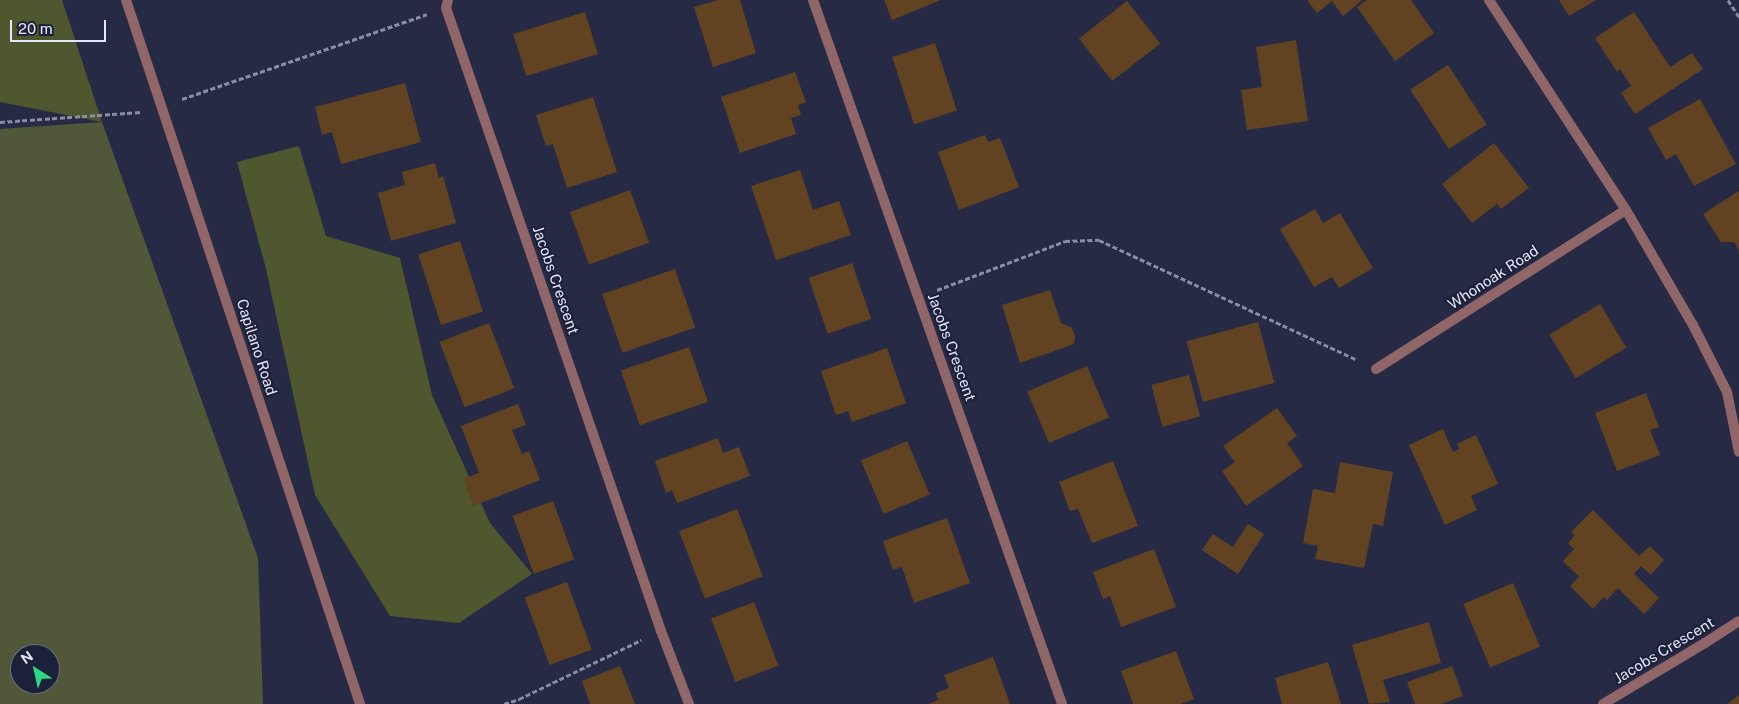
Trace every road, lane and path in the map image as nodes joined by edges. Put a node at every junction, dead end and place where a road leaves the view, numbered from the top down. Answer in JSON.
{"nodes":[{"id":1,"x":126,"y":0,"type":"edge"},
{"id":2,"x":813,"y":0,"type":"edge"},
{"id":3,"x":1489,"y":0,"type":"edge"},
{"id":4,"x":1728,"y":0,"type":"edge"},
{"id":5,"x":447,"y":4,"type":"edge"},
{"id":6,"x":1739,"y":17,"type":"edge"},
{"id":7,"x":178,"y":101,"type":"dead end"},
{"id":8,"x":142,"y":112,"type":"dead end"},
{"id":9,"x":0,"y":122,"type":"edge"},
{"id":10,"x":1626,"y":210,"type":"junction"},
{"id":11,"x":918,"y":298,"type":"junction"},
{"id":12,"x":1376,"y":369,"type":"joint"},
{"id":13,"x":1739,"y":452,"type":"edge"},
{"id":14,"x":1739,"y":620,"type":"edge"},
{"id":15,"x":661,"y":631,"type":"junction"},
{"id":16,"x":360,"y":704,"type":"edge"},
{"id":17,"x":504,"y":704,"type":"edge"},
{"id":18,"x":689,"y":704,"type":"edge"},
{"id":19,"x":1062,"y":704,"type":"edge"},
{"id":20,"x":1603,"y":704,"type":"edge"}],
"edges":[{"from":1,"to":16,"type":"street","name":"Capilano Road"},
{"from":2,"to":11,"type":"street","name":"Jacobs Crescent"},
{"from":3,"to":10,"type":"street"},
{"from":4,"to":6,"type":"path"},
{"from":5,"to":7,"type":"path"},
{"from":5,"to":15,"type":"street","name":"Jacobs Crescent"},
{"from":8,"to":9,"type":"path"},
{"from":10,"to":12,"type":"street","name":"Whonoak Road"},
{"from":10,"to":13,"type":"street"},
{"from":11,"to":12,"type":"path"},
{"from":11,"to":19,"type":"street","name":"Jacobs Crescent"},
{"from":14,"to":20,"type":"street","name":"Jacobs Crescent"},
{"from":15,"to":17,"type":"path"},
{"from":15,"to":18,"type":"street","name":"Jacobs Crescent"}]}
